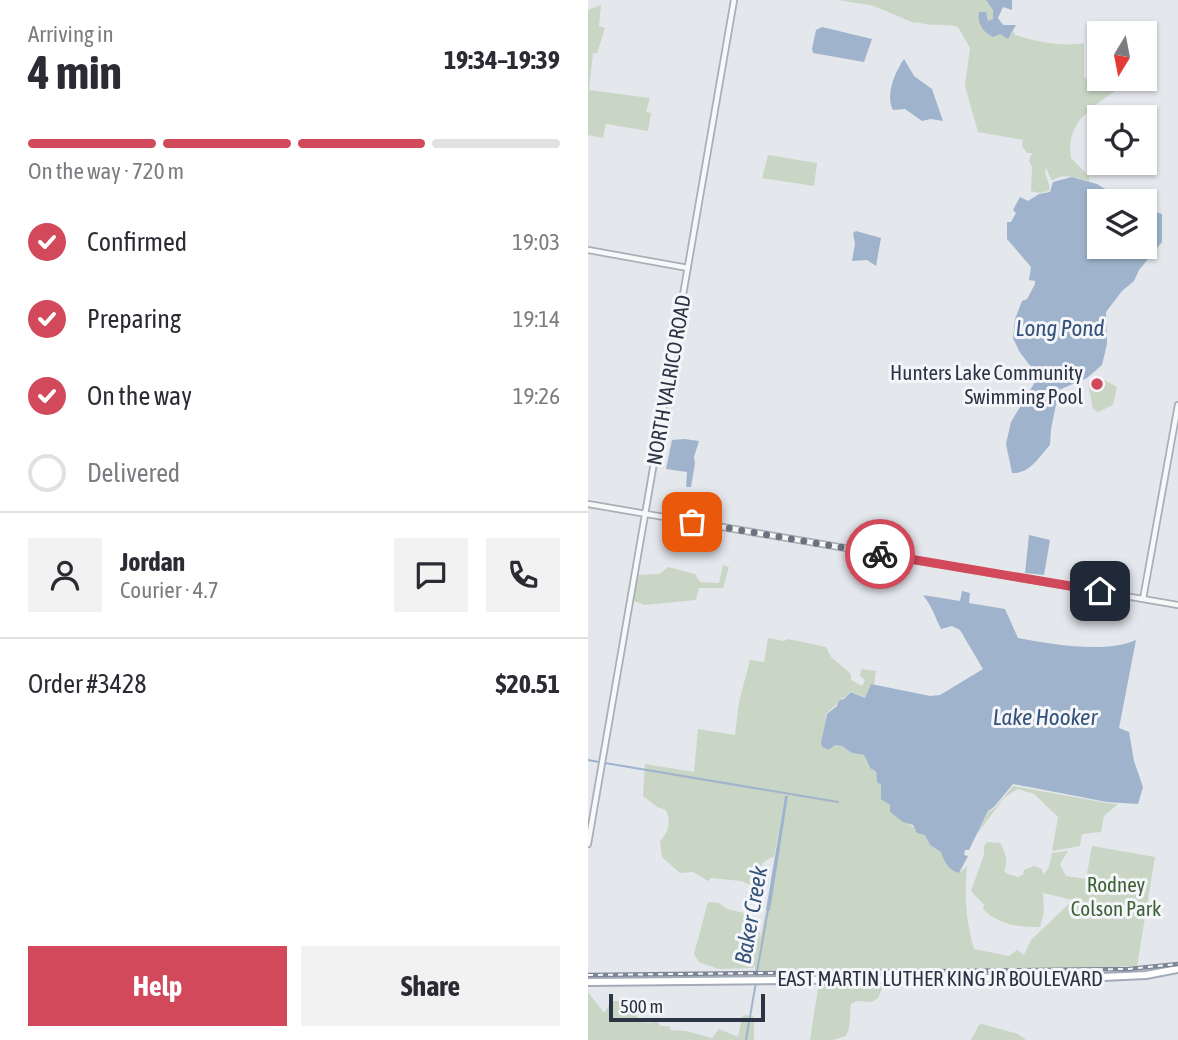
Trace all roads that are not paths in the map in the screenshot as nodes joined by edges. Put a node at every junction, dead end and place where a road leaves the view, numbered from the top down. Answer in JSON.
{"nodes":[{"id":1,"x":734,"y":0,"type":"edge"},
{"id":2,"x":588,"y":250,"type":"edge"},
{"id":3,"x":688,"y":268,"type":"junction"},
{"id":4,"x":1178,"y":405,"type":"edge"},
{"id":5,"x":588,"y":504,"type":"edge"},
{"id":6,"x":644,"y":514,"type":"junction"},
{"id":7,"x":1143,"y":599,"type":"junction"},
{"id":8,"x":1178,"y":605,"type":"edge"},
{"id":9,"x":588,"y":844,"type":"edge"},
{"id":10,"x":1178,"y":969,"type":"edge"},
{"id":11,"x":588,"y":982,"type":"edge"}],
"edges":[{"from":1,"to":3,"type":"street","name":"NORTH VALRICO ROAD"},
{"from":2,"to":3,"type":"street"},
{"from":3,"to":6,"type":"street","name":"NORTH VALRICO ROAD"},
{"from":4,"to":7,"type":"street"},
{"from":5,"to":6,"type":"street"},
{"from":6,"to":7,"type":"street"},
{"from":6,"to":9,"type":"street","name":"NORTH VALRICO ROAD"},
{"from":7,"to":8,"type":"street"},
{"from":10,"to":11,"type":"main road","name":"EAST MARTIN LUTHER KING JR BOULEVARD"}]}
